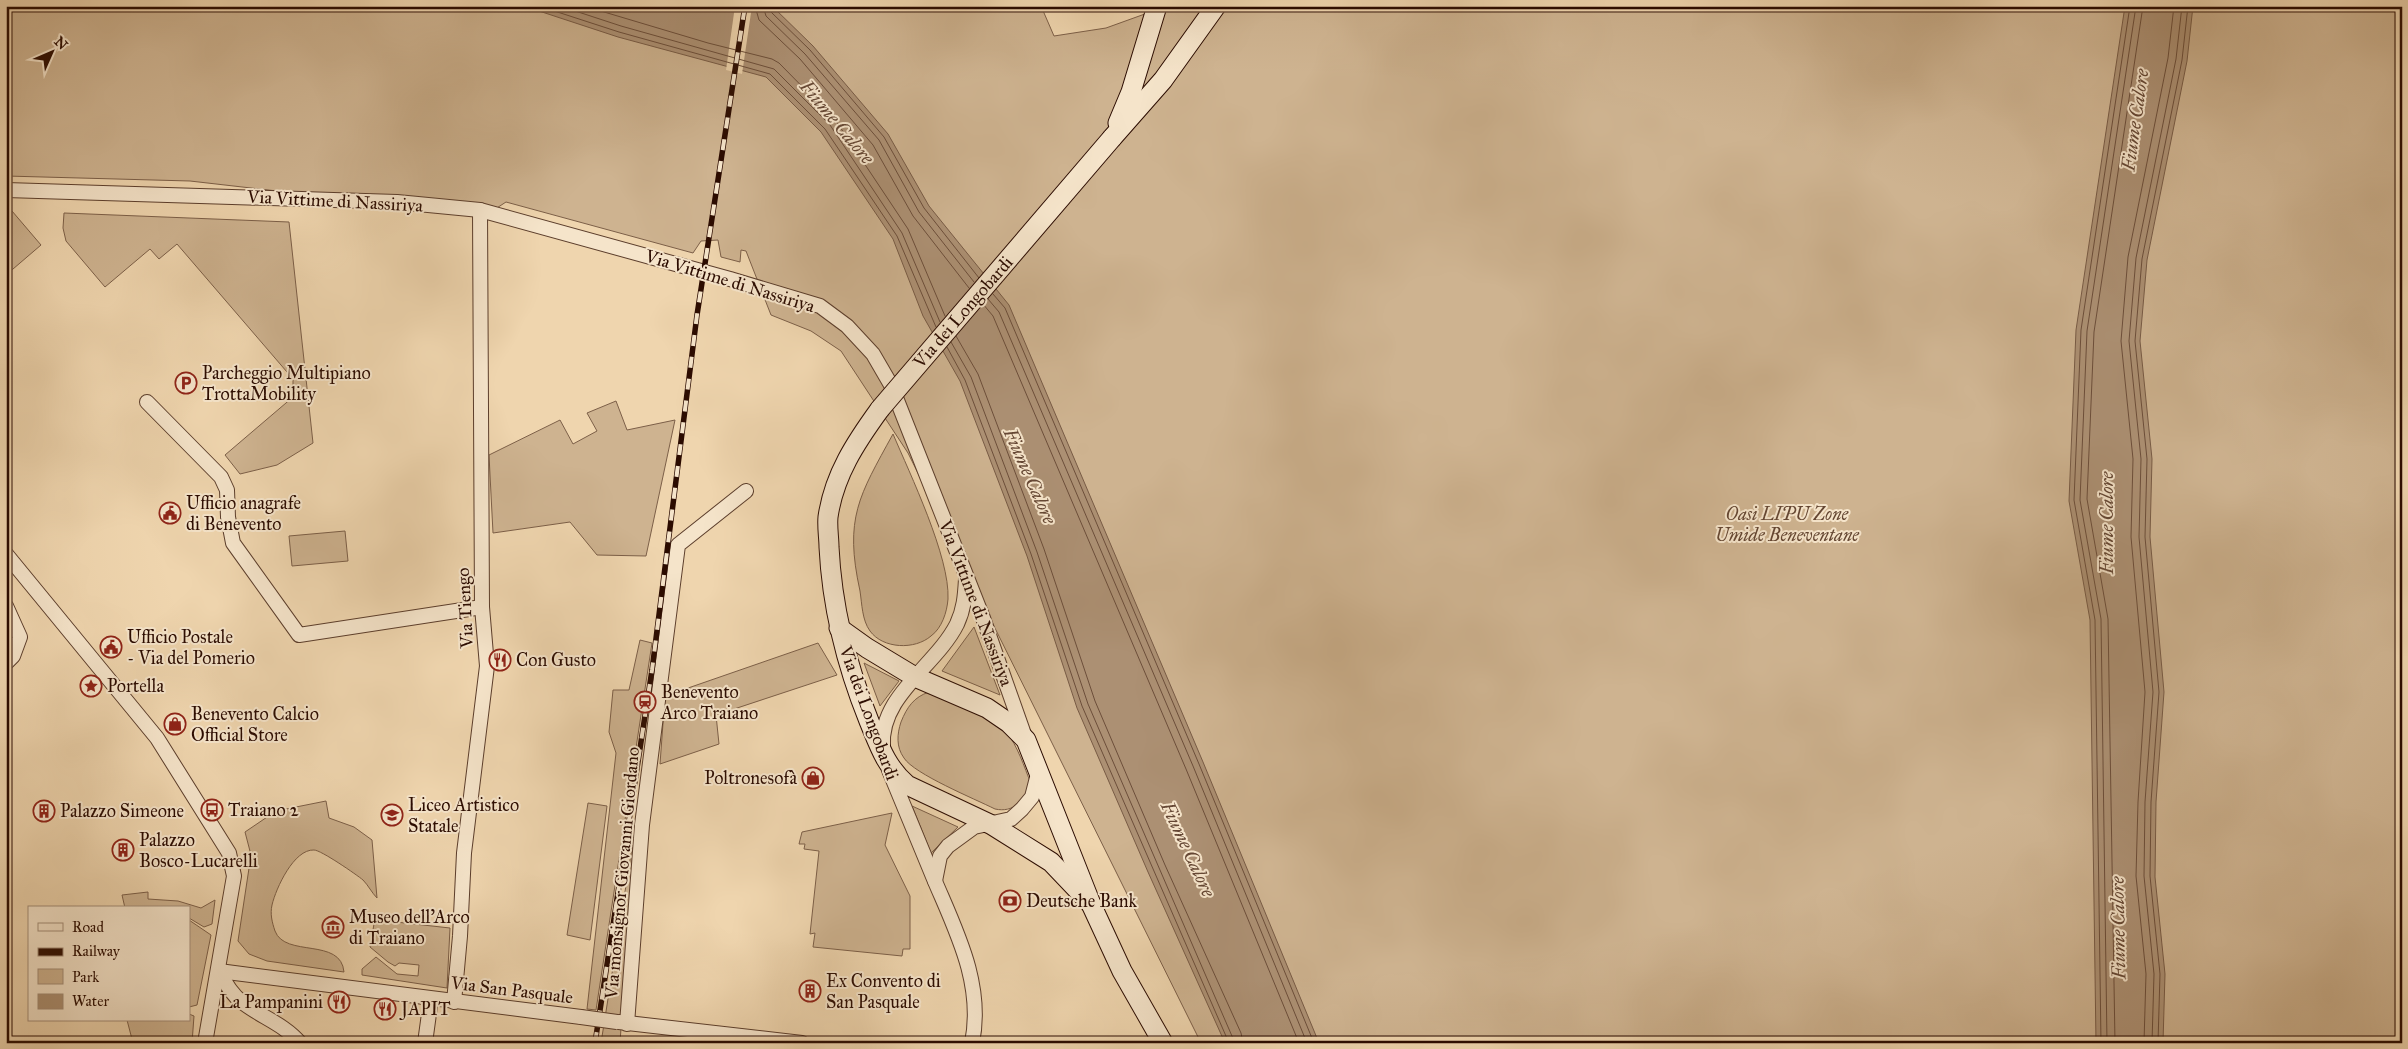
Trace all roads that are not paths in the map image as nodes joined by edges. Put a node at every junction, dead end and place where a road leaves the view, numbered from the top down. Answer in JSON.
{"nodes":[{"id":1,"x":1157,"y":6,"type":"edge"},
{"id":2,"x":1216,"y":6,"type":"edge"},
{"id":3,"x":1112,"y":138,"type":"junction"},
{"id":4,"x":6,"y":190,"type":"edge"},
{"id":5,"x":480,"y":210,"type":"junction"},
{"id":6,"x":147,"y":402,"type":"dead end"},
{"id":7,"x":746,"y":491,"type":"dead end"},
{"id":8,"x":6,"y":554,"type":"edge"},
{"id":9,"x":966,"y":577,"type":"junction"},
{"id":10,"x":6,"y":606,"type":"edge"},
{"id":11,"x":482,"y":606,"type":"junction"},
{"id":12,"x":839,"y":628,"type":"junction"},
{"id":13,"x":6,"y":663,"type":"edge"},
{"id":14,"x":915,"y":677,"type":"junction"},
{"id":15,"x":1026,"y":740,"type":"junction"},
{"id":16,"x":884,"y":759,"type":"junction"},
{"id":17,"x":1039,"y":770,"type":"junction"},
{"id":18,"x":992,"y":825,"type":"junction"},
{"id":19,"x":935,"y":881,"type":"junction"},
{"id":20,"x":1091,"y":904,"type":"junction"},
{"id":21,"x":219,"y":971,"type":"junction"},
{"id":22,"x":431,"y":999,"type":"junction"},
{"id":23,"x":454,"y":1002,"type":"junction"},
{"id":24,"x":622,"y":1023,"type":"junction"},
{"id":25,"x":205,"y":1043,"type":"edge"},
{"id":26,"x":300,"y":1043,"type":"edge"},
{"id":27,"x":425,"y":1043,"type":"edge"},
{"id":28,"x":802,"y":1043,"type":"edge"},
{"id":29,"x":972,"y":1043,"type":"edge"},
{"id":30,"x":1163,"y":1043,"type":"edge"}],
"edges":[{"from":1,"to":3,"type":"main road","name":"Via dei Longobardi"},
{"from":2,"to":3,"type":"main road","name":"Via dei Longobardi"},
{"from":3,"to":12,"type":"main road","name":"Via dei Longobardi","bridge":true},
{"from":4,"to":5,"type":"street","name":"Via Vittime di Nassiriya"},
{"from":5,"to":9,"type":"street","name":"Via Vittime di Nassiriya"},
{"from":5,"to":11,"type":"street","name":"Via Tiengo"},
{"from":6,"to":11,"type":"street"},
{"from":7,"to":24,"type":"street","name":"Via monsignor Giovanni Giordano"},
{"from":8,"to":21,"type":"street"},
{"from":9,"to":14,"type":"street"},
{"from":9,"to":15,"type":"street","name":"Via Vittime di Nassiriya"},
{"from":10,"to":13,"type":"street"},
{"from":11,"to":23,"type":"street","name":"Via Tiengo"},
{"from":12,"to":14,"type":"main road"},
{"from":12,"to":16,"type":"main road","name":"Via dei Longobardi"},
{"from":14,"to":15,"type":"main road"},
{"from":14,"to":16,"type":"street"},
{"from":15,"to":17,"type":"main road","name":"Via Vittime di Nassiriya"},
{"from":16,"to":18,"type":"main road"},
{"from":16,"to":19,"type":"street","name":"Via dei Longobardi"},
{"from":17,"to":18,"type":"street"},
{"from":17,"to":20,"type":"main road","name":"Via Vittime di Nassiriya"},
{"from":18,"to":19,"type":"street"},
{"from":18,"to":20,"type":"main road"},
{"from":19,"to":29,"type":"street","name":"Via dei Longobardi"},
{"from":20,"to":30,"type":"main road","name":"Via Vittime di Nassiriya"},
{"from":21,"to":22,"type":"street","name":"Via San Pasquale"},
{"from":21,"to":25,"type":"street"},
{"from":21,"to":26,"type":"street"},
{"from":22,"to":23,"type":"street","name":"Via San Pasquale"},
{"from":22,"to":27,"type":"street"},
{"from":23,"to":24,"type":"street","name":"Via San Pasquale","bridge":true},
{"from":24,"to":28,"type":"street","name":"Via San Pasquale"}]}
